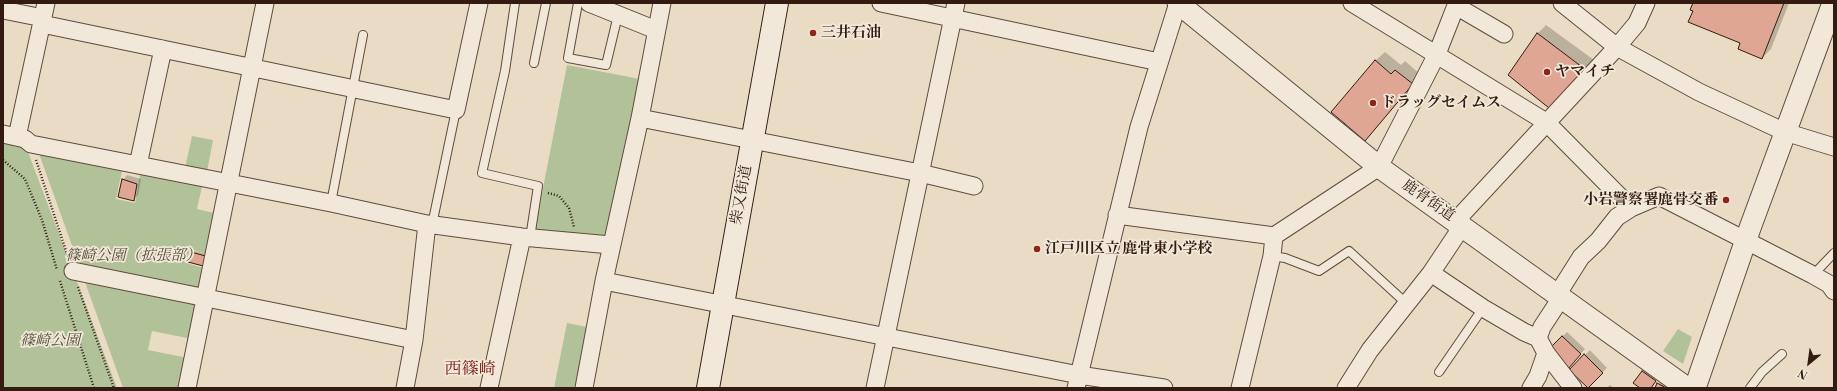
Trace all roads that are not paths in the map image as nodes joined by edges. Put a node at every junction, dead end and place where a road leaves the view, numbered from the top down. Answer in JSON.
{"nodes":[{"id":1,"x":265,"y":3,"type":"edge"},
{"id":2,"x":479,"y":3,"type":"edge"},
{"id":3,"x":515,"y":3,"type":"edge"},
{"id":4,"x":546,"y":3,"type":"edge"},
{"id":5,"x":578,"y":3,"type":"edge"},
{"id":6,"x":589,"y":3,"type":"edge"},
{"id":7,"x":662,"y":3,"type":"edge"},
{"id":8,"x":776,"y":3,"type":"edge"},
{"id":9,"x":881,"y":3,"type":"edge"},
{"id":10,"x":1178,"y":3,"type":"edge"},
{"id":11,"x":1352,"y":3,"type":"edge"},
{"id":12,"x":1562,"y":3,"type":"edge"},
{"id":13,"x":1646,"y":3,"type":"edge"},
{"id":14,"x":1833,"y":3,"type":"edge"},
{"id":15,"x":1457,"y":4,"type":"edge"},
{"id":16,"x":3,"y":10,"type":"edge"},
{"id":17,"x":954,"y":11,"type":"edge"},
{"id":18,"x":43,"y":15,"type":"edge"},
{"id":19,"x":618,"y":15,"type":"junction"},
{"id":20,"x":656,"y":30,"type":"junction"},
{"id":21,"x":1504,"y":34,"type":"dead end"},
{"id":22,"x":362,"y":35,"type":"dead end"},
{"id":23,"x":1617,"y":47,"type":"junction"},
{"id":24,"x":163,"y":49,"type":"junction"},
{"id":25,"x":1437,"y":54,"type":"junction"},
{"id":26,"x":1159,"y":62,"type":"junction"},
{"id":27,"x":534,"y":63,"type":"dead end"},
{"id":28,"x":253,"y":68,"type":"junction"},
{"id":29,"x":353,"y":89,"type":"junction"},
{"id":30,"x":456,"y":110,"type":"junction"},
{"id":31,"x":640,"y":118,"type":"junction"},
{"id":32,"x":1546,"y":122,"type":"junction"},
{"id":33,"x":1784,"y":132,"type":"junction"},
{"id":34,"x":10,"y":135,"type":"edge"},
{"id":35,"x":752,"y":141,"type":"junction"},
{"id":36,"x":1834,"y":147,"type":"edge"},
{"id":37,"x":138,"y":165,"type":"junction"},
{"id":38,"x":1379,"y":167,"type":"junction"},
{"id":39,"x":920,"y":173,"type":"junction"},
{"id":40,"x":229,"y":183,"type":"junction"},
{"id":41,"x":974,"y":186,"type":"dead end"},
{"id":42,"x":331,"y":203,"type":"junction"},
{"id":43,"x":1630,"y":208,"type":"junction"},
{"id":44,"x":1117,"y":215,"type":"junction"},
{"id":45,"x":1458,"y":223,"type":"junction"},
{"id":46,"x":429,"y":224,"type":"junction"},
{"id":47,"x":1274,"y":236,"type":"junction"},
{"id":48,"x":526,"y":238,"type":"junction"},
{"id":49,"x":1745,"y":241,"type":"junction"},
{"id":50,"x":611,"y":245,"type":"junction"},
{"id":51,"x":1834,"y":252,"type":"edge"},
{"id":52,"x":1272,"y":256,"type":"junction"},
{"id":53,"x":1430,"y":273,"type":"junction"},
{"id":54,"x":64,"y":275,"type":"road end"},
{"id":55,"x":1813,"y":275,"type":"junction"},
{"id":56,"x":604,"y":281,"type":"junction"},
{"id":57,"x":1834,"y":291,"type":"edge"},
{"id":58,"x":206,"y":297,"type":"junction"},
{"id":59,"x":1559,"y":297,"type":"junction"},
{"id":60,"x":1407,"y":304,"type":"junction"},
{"id":61,"x":723,"y":305,"type":"junction"},
{"id":62,"x":1483,"y":308,"type":"junction"},
{"id":63,"x":885,"y":338,"type":"junction"},
{"id":64,"x":414,"y":340,"type":"junction"},
{"id":65,"x":1542,"y":346,"type":"junction"},
{"id":66,"x":1782,"y":354,"type":"dead end"},
{"id":67,"x":1438,"y":372,"type":"dead end"},
{"id":68,"x":1077,"y":381,"type":"edge"},
{"id":69,"x":187,"y":388,"type":"edge"},
{"id":70,"x":405,"y":388,"type":"edge"},
{"id":71,"x":489,"y":388,"type":"edge"},
{"id":72,"x":584,"y":388,"type":"edge"},
{"id":73,"x":708,"y":388,"type":"edge"},
{"id":74,"x":874,"y":388,"type":"edge"},
{"id":75,"x":1164,"y":388,"type":"edge"},
{"id":76,"x":1240,"y":388,"type":"edge"},
{"id":77,"x":1346,"y":388,"type":"edge"},
{"id":78,"x":1532,"y":388,"type":"edge"},
{"id":79,"x":1573,"y":388,"type":"edge"},
{"id":80,"x":1687,"y":388,"type":"edge"},
{"id":81,"x":1695,"y":388,"type":"edge"},
{"id":82,"x":1750,"y":388,"type":"edge"}],
"edges":[{"from":1,"to":28,"type":"street"},
{"from":2,"to":30,"type":"street"},
{"from":3,"to":48,"type":"lane"},
{"from":4,"to":27,"type":"lane"},
{"from":5,"to":19,"type":"lane"},
{"from":6,"to":19,"type":"street"},
{"from":7,"to":20,"type":"street"},
{"from":8,"to":35,"type":"main road","name":"柴又街道"},
{"from":9,"to":17,"type":"street"},
{"from":10,"to":26,"type":"street"},
{"from":10,"to":38,"type":"street","name":"鹿骨街道"},
{"from":11,"to":25,"type":"street"},
{"from":12,"to":23,"type":"street"},
{"from":13,"to":23,"type":"street"},
{"from":14,"to":33,"type":"street"},
{"from":15,"to":21,"type":"street"},
{"from":15,"to":25,"type":"street"},
{"from":16,"to":18,"type":"street"},
{"from":17,"to":26,"type":"street"},
{"from":17,"to":39,"type":"street"},
{"from":18,"to":24,"type":"street"},
{"from":18,"to":34,"type":"street"},
{"from":19,"to":20,"type":"street"},
{"from":20,"to":31,"type":"street"},
{"from":22,"to":29,"type":"lane"},
{"from":23,"to":32,"type":"street"},
{"from":23,"to":33,"type":"street"},
{"from":24,"to":28,"type":"street"},
{"from":24,"to":37,"type":"street"},
{"from":25,"to":32,"type":"street"},
{"from":25,"to":38,"type":"street"},
{"from":26,"to":44,"type":"street"},
{"from":28,"to":29,"type":"street"},
{"from":28,"to":40,"type":"street"},
{"from":29,"to":30,"type":"street"},
{"from":29,"to":42,"type":"lane"},
{"from":30,"to":46,"type":"lane"},
{"from":31,"to":35,"type":"street"},
{"from":31,"to":50,"type":"street"},
{"from":32,"to":43,"type":"street"},
{"from":32,"to":45,"type":"street"},
{"from":33,"to":36,"type":"street"},
{"from":33,"to":49,"type":"street"},
{"from":34,"to":37,"type":"street"},
{"from":35,"to":39,"type":"street"},
{"from":35,"to":61,"type":"main road","name":"柴又街道"},
{"from":37,"to":40,"type":"street"},
{"from":38,"to":45,"type":"street","name":"鹿骨街道"},
{"from":38,"to":47,"type":"street"},
{"from":39,"to":41,"type":"street"},
{"from":39,"to":63,"type":"street"},
{"from":40,"to":42,"type":"street"},
{"from":40,"to":58,"type":"street"},
{"from":42,"to":46,"type":"street"},
{"from":43,"to":49,"type":"street"},
{"from":43,"to":59,"type":"street"},
{"from":44,"to":47,"type":"street"},
{"from":44,"to":68,"type":"street"},
{"from":45,"to":53,"type":"street"},
{"from":45,"to":59,"type":"street","name":"鹿骨街道"},
{"from":46,"to":48,"type":"street"},
{"from":46,"to":64,"type":"street"},
{"from":47,"to":52,"type":"street"},
{"from":48,"to":50,"type":"street"},
{"from":48,"to":71,"type":"street"},
{"from":49,"to":55,"type":"street"},
{"from":49,"to":81,"type":"street"},
{"from":50,"to":56,"type":"street"},
{"from":51,"to":55,"type":"lane"},
{"from":52,"to":60,"type":"lane"},
{"from":52,"to":76,"type":"street"},
{"from":53,"to":60,"type":"street"},
{"from":53,"to":62,"type":"street"},
{"from":54,"to":58,"type":"street"},
{"from":55,"to":57,"type":"street"},
{"from":56,"to":61,"type":"street"},
{"from":56,"to":72,"type":"street"},
{"from":58,"to":64,"type":"street"},
{"from":58,"to":69,"type":"street"},
{"from":59,"to":65,"type":"street"},
{"from":59,"to":80,"type":"street","name":"鹿骨街道"},
{"from":60,"to":77,"type":"street"},
{"from":61,"to":63,"type":"street"},
{"from":61,"to":73,"type":"main road","name":"柴又街道"},
{"from":62,"to":65,"type":"street"},
{"from":62,"to":67,"type":"lane"},
{"from":63,"to":68,"type":"street"},
{"from":63,"to":74,"type":"street"},
{"from":64,"to":70,"type":"street"},
{"from":65,"to":78,"type":"street"},
{"from":65,"to":79,"type":"street"},
{"from":66,"to":82,"type":"lane"},
{"from":68,"to":75,"type":"street"}]}
